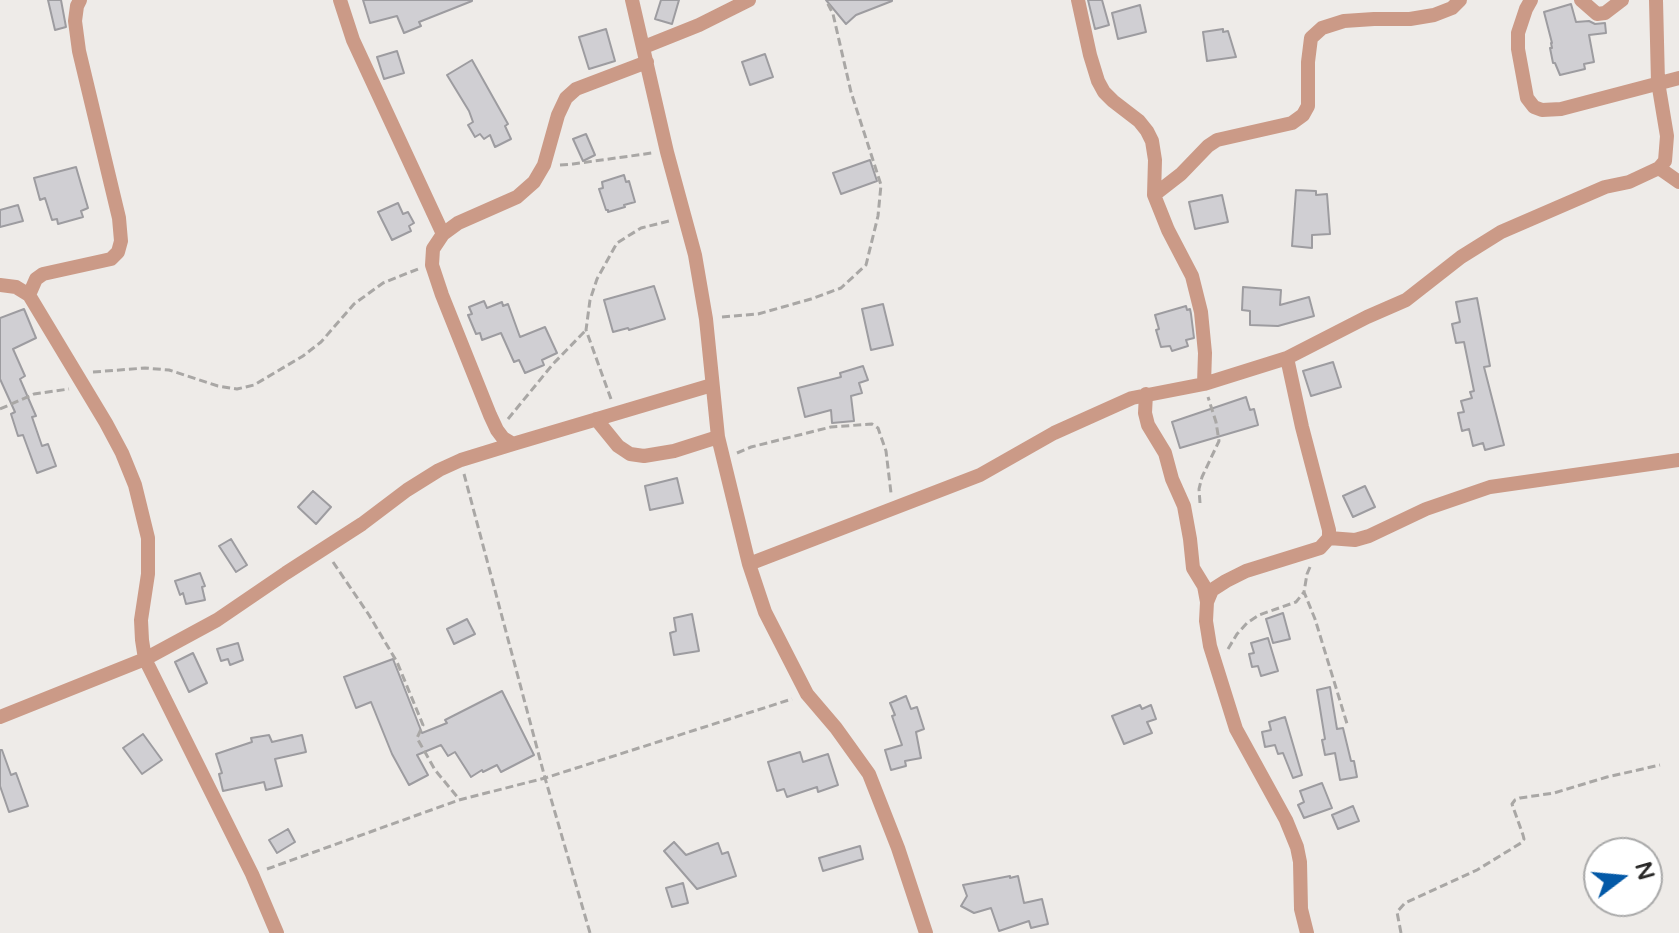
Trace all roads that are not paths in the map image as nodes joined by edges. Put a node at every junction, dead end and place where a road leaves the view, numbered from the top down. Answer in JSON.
{"nodes":[{"id":1,"x":80,"y":0,"type":"edge"},
{"id":2,"x":340,"y":0,"type":"edge"},
{"id":3,"x":632,"y":0,"type":"edge"},
{"id":4,"x":749,"y":0,"type":"edge"},
{"id":5,"x":1078,"y":0,"type":"edge"},
{"id":6,"x":1460,"y":0,"type":"edge"},
{"id":7,"x":1531,"y":0,"type":"edge"},
{"id":8,"x":1581,"y":0,"type":"edge"},
{"id":9,"x":1622,"y":0,"type":"edge"},
{"id":10,"x":1656,"y":0,"type":"edge"},
{"id":11,"x":645,"y":55,"type":"junction"},
{"id":12,"x":1679,"y":78,"type":"edge"},
{"id":13,"x":1658,"y":82,"type":"junction"},
{"id":14,"x":1659,"y":168,"type":"junction"},
{"id":15,"x":1679,"y":182,"type":"edge"},
{"id":16,"x":1154,"y":195,"type":"junction"},
{"id":17,"x":443,"y":234,"type":"junction"},
{"id":18,"x":0,"y":285,"type":"edge"},
{"id":19,"x":29,"y":295,"type":"junction"},
{"id":20,"x":1287,"y":358,"type":"junction"},
{"id":21,"x":1204,"y":384,"type":"junction"},
{"id":22,"x":712,"y":385,"type":"junction"},
{"id":23,"x":1146,"y":394,"type":"junction"},
{"id":24,"x":596,"y":419,"type":"junction"},
{"id":25,"x":718,"y":437,"type":"junction"},
{"id":26,"x":513,"y":444,"type":"junction"},
{"id":27,"x":1679,"y":460,"type":"edge"},
{"id":28,"x":1329,"y":538,"type":"junction"},
{"id":29,"x":749,"y":564,"type":"junction"},
{"id":30,"x":1207,"y":602,"type":"junction"},
{"id":31,"x":145,"y":659,"type":"junction"},
{"id":32,"x":0,"y":717,"type":"edge"},
{"id":33,"x":273,"y":931,"type":"edge"},
{"id":34,"x":926,"y":933,"type":"edge"},
{"id":35,"x":1307,"y":933,"type":"edge"}],
"edges":[{"from":1,"to":19,"type":"street"},
{"from":2,"to":17,"type":"street"},
{"from":3,"to":11,"type":"street"},
{"from":4,"to":11,"type":"street"},
{"from":5,"to":16,"type":"street"},
{"from":6,"to":16,"type":"street"},
{"from":7,"to":13,"type":"street"},
{"from":8,"to":9,"type":"street"},
{"from":10,"to":13,"type":"street"},
{"from":11,"to":17,"type":"street"},
{"from":11,"to":22,"type":"street"},
{"from":12,"to":13,"type":"street"},
{"from":13,"to":14,"type":"street"},
{"from":14,"to":15,"type":"street"},
{"from":14,"to":20,"type":"street"},
{"from":16,"to":21,"type":"street"},
{"from":17,"to":26,"type":"street"},
{"from":18,"to":19,"type":"street"},
{"from":19,"to":31,"type":"street"},
{"from":20,"to":21,"type":"street"},
{"from":20,"to":28,"type":"street"},
{"from":21,"to":23,"type":"street"},
{"from":22,"to":24,"type":"street"},
{"from":22,"to":25,"type":"street"},
{"from":23,"to":29,"type":"street"},
{"from":23,"to":30,"type":"street"},
{"from":24,"to":25,"type":"street"},
{"from":24,"to":26,"type":"street"},
{"from":25,"to":29,"type":"street"},
{"from":26,"to":31,"type":"street"},
{"from":27,"to":28,"type":"street"},
{"from":28,"to":30,"type":"street"},
{"from":29,"to":34,"type":"street"},
{"from":30,"to":35,"type":"street"},
{"from":31,"to":32,"type":"street"},
{"from":31,"to":33,"type":"street"}]}
